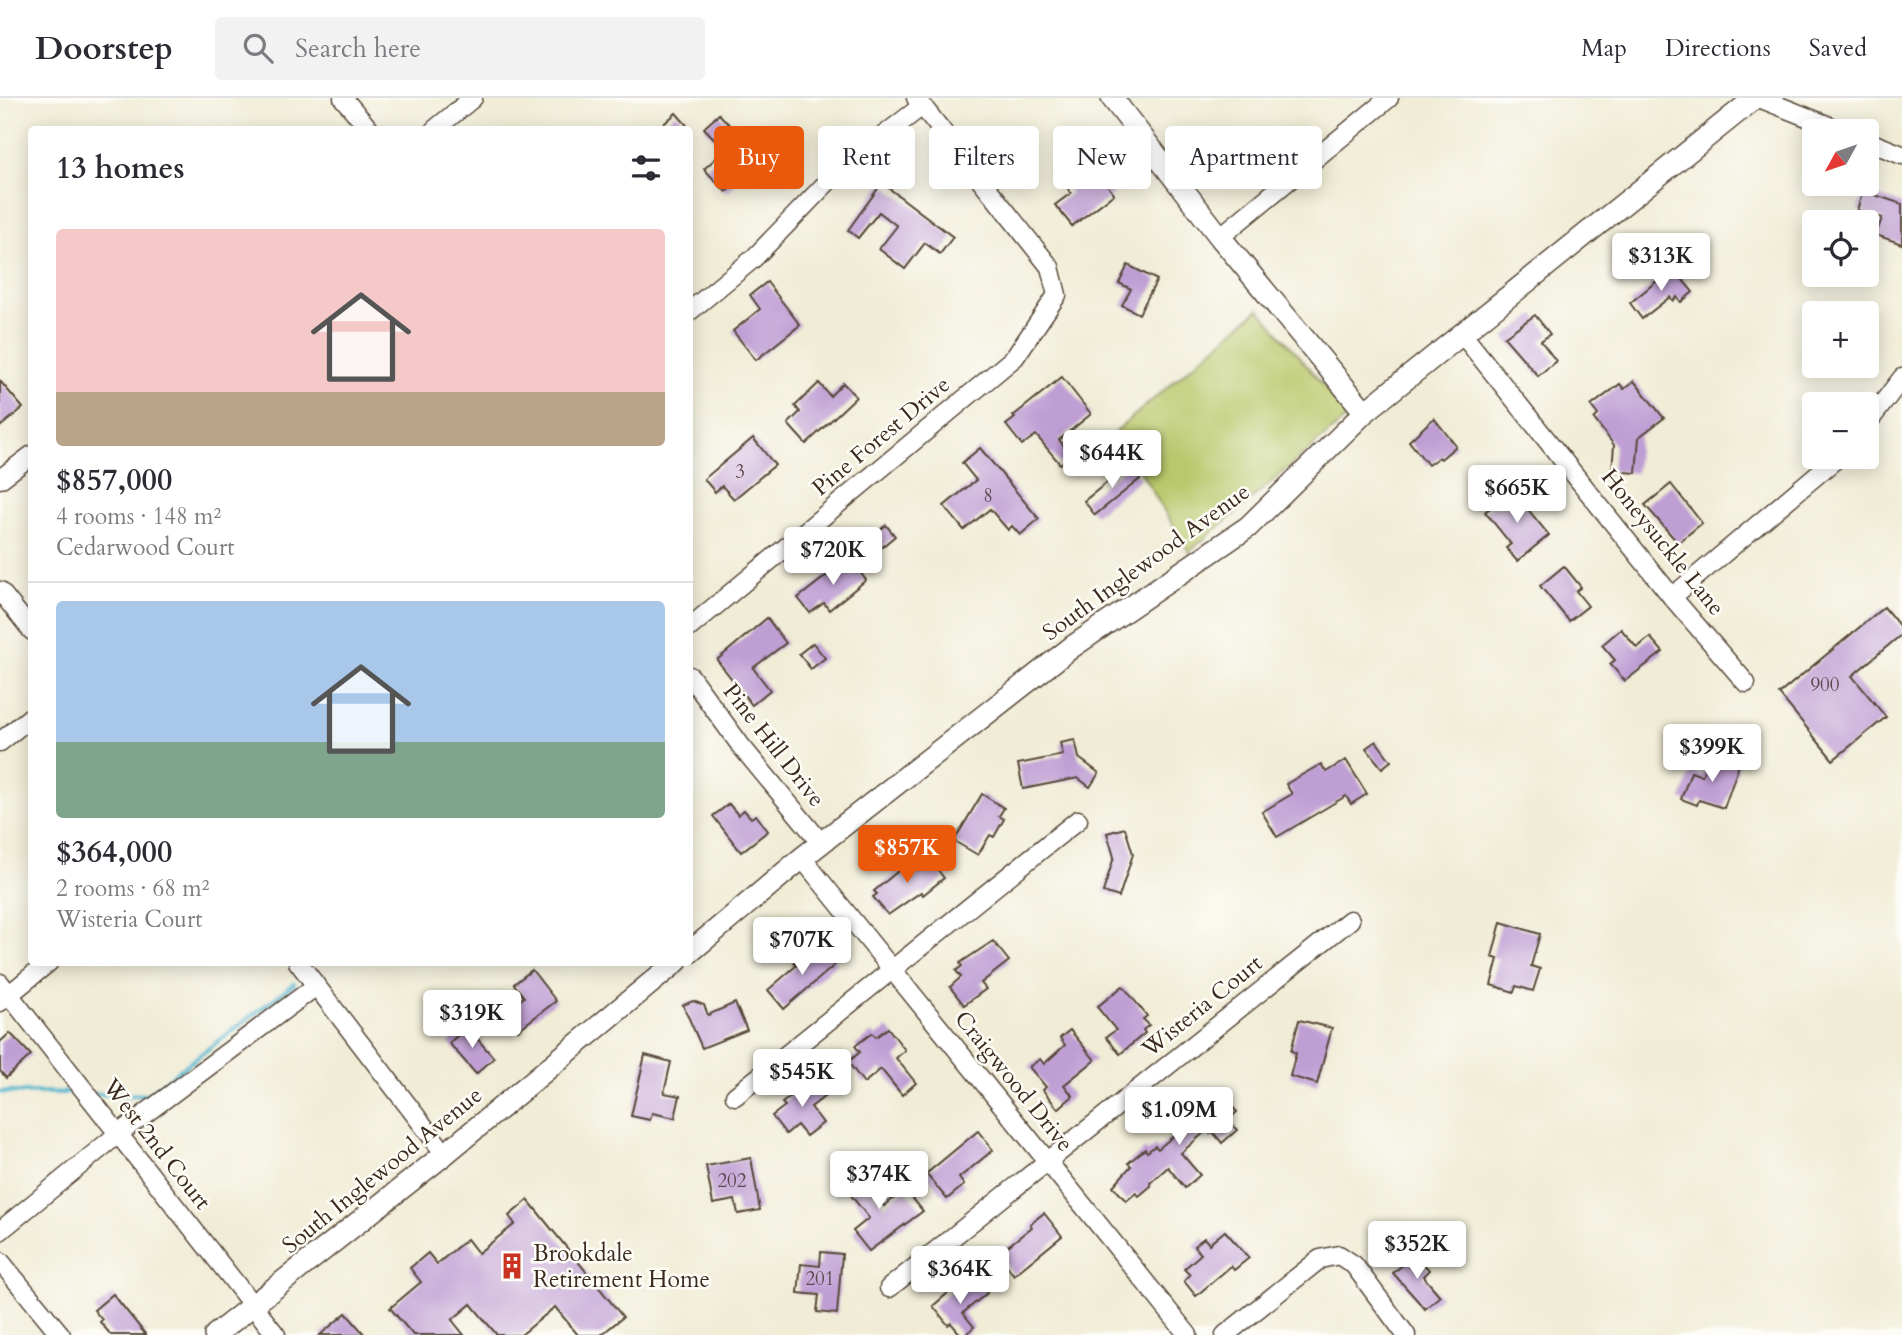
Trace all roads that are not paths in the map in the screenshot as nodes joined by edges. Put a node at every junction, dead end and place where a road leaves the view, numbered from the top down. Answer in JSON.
{"nodes":[{"id":1,"x":343,"y":98,"type":"edge"},
{"id":2,"x":473,"y":98,"type":"edge"},
{"id":3,"x":1112,"y":98,"type":"edge"},
{"id":4,"x":1389,"y":98,"type":"edge"},
{"id":5,"x":1757,"y":98,"type":"edge"},
{"id":6,"x":919,"y":102,"type":"edge"},
{"id":7,"x":1811,"y":119,"type":"edge"},
{"id":8,"x":367,"y":126,"type":"edge"},
{"id":9,"x":439,"y":126,"type":"edge"},
{"id":10,"x":1880,"y":147,"type":"edge"},
{"id":11,"x":1902,"y":156,"type":"edge"},
{"id":12,"x":1220,"y":237,"type":"junction"},
{"id":13,"x":693,"y":309,"type":"edge"},
{"id":14,"x":1462,"y":335,"type":"junction"},
{"id":15,"x":1902,"y":378,"type":"edge"},
{"id":16,"x":1879,"y":409,"type":"edge"},
{"id":17,"x":1366,"y":412,"type":"junction"},
{"id":18,"x":28,"y":458,"type":"edge"},
{"id":19,"x":1824,"y":469,"type":"edge"},
{"id":20,"x":0,"y":479,"type":"edge"},
{"id":21,"x":0,"y":591,"type":"edge"},
{"id":22,"x":1672,"y":597,"type":"junction"},
{"id":23,"x":693,"y":625,"type":"edge"},
{"id":24,"x":28,"y":626,"type":"edge"},
{"id":25,"x":693,"y":680,"type":"edge"},
{"id":26,"x":1746,"y":683,"type":"dead end"},
{"id":27,"x":28,"y":719,"type":"edge"},
{"id":28,"x":0,"y":741,"type":"edge"},
{"id":29,"x":1078,"y":820,"type":"dead end"},
{"id":30,"x":822,"y":844,"type":"junction"},
{"id":31,"x":802,"y":858,"type":"junction"},
{"id":32,"x":1350,"y":920,"type":"dead end"},
{"id":33,"x":693,"y":949,"type":"edge"},
{"id":34,"x":44,"y":966,"type":"edge"},
{"id":35,"x":301,"y":966,"type":"edge"},
{"id":36,"x":671,"y":966,"type":"edge"},
{"id":37,"x":892,"y":969,"type":"junction"},
{"id":38,"x":316,"y":986,"type":"junction"},
{"id":39,"x":3,"y":993,"type":"edge"},
{"id":40,"x":735,"y":1096,"type":"dead end"},
{"id":41,"x":118,"y":1135,"type":"junction"},
{"id":42,"x":445,"y":1154,"type":"junction"},
{"id":43,"x":1048,"y":1160,"type":"junction"},
{"id":44,"x":0,"y":1231,"type":"edge"},
{"id":45,"x":0,"y":1261,"type":"edge"},
{"id":46,"x":889,"y":1288,"type":"dead end"},
{"id":47,"x":252,"y":1306,"type":"junction"},
{"id":48,"x":61,"y":1335,"type":"edge"},
{"id":49,"x":215,"y":1335,"type":"edge"},
{"id":50,"x":276,"y":1335,"type":"edge"},
{"id":51,"x":1188,"y":1335,"type":"edge"},
{"id":52,"x":1225,"y":1335,"type":"edge"},
{"id":53,"x":1406,"y":1335,"type":"edge"}],
"edges":[{"from":1,"to":8,"type":"street"},
{"from":2,"to":9,"type":"street"},
{"from":3,"to":12,"type":"street"},
{"from":4,"to":12,"type":"street"},
{"from":5,"to":7,"type":"street"},
{"from":5,"to":14,"type":"street","name":"South Inglewood Avenue"},
{"from":6,"to":13,"type":"street"},
{"from":6,"to":23,"type":"street","name":"Pine Forest Drive"},
{"from":10,"to":11,"type":"street"},
{"from":12,"to":17,"type":"street"},
{"from":14,"to":17,"type":"street","name":"South Inglewood Avenue"},
{"from":14,"to":22,"type":"street","name":"Honeysuckle Lane"},
{"from":15,"to":16,"type":"street"},
{"from":17,"to":30,"type":"street","name":"South Inglewood Avenue"},
{"from":18,"to":20,"type":"street"},
{"from":19,"to":22,"type":"street"},
{"from":21,"to":24,"type":"street"},
{"from":22,"to":26,"type":"street","name":"Honeysuckle Lane"},
{"from":25,"to":30,"type":"street","name":"Pine Hill Drive"},
{"from":27,"to":28,"type":"street"},
{"from":29,"to":37,"type":"street"},
{"from":30,"to":31,"type":"street","name":"South Inglewood Avenue"},
{"from":31,"to":33,"type":"street","name":"South Inglewood Avenue"},
{"from":31,"to":37,"type":"street","name":"Craigwood Drive"},
{"from":32,"to":43,"type":"street","name":"Wisteria Court"},
{"from":34,"to":39,"type":"street"},
{"from":35,"to":38,"type":"street"},
{"from":36,"to":42,"type":"street","name":"South Inglewood Avenue"},
{"from":37,"to":40,"type":"street"},
{"from":37,"to":43,"type":"street","name":"Craigwood Drive"},
{"from":38,"to":41,"type":"street"},
{"from":38,"to":42,"type":"street"},
{"from":39,"to":41,"type":"street","name":"West 2nd Court"},
{"from":41,"to":44,"type":"street"},
{"from":41,"to":47,"type":"street","name":"West 2nd Court"},
{"from":42,"to":47,"type":"street","name":"South Inglewood Avenue"},
{"from":43,"to":46,"type":"street","name":"Wisteria Court"},
{"from":43,"to":51,"type":"street","name":"Craigwood Drive"},
{"from":45,"to":48,"type":"street"},
{"from":47,"to":49,"type":"street","name":"South Inglewood Avenue"},
{"from":47,"to":50,"type":"street","name":"West 2nd Court"},
{"from":52,"to":53,"type":"street"}]}
